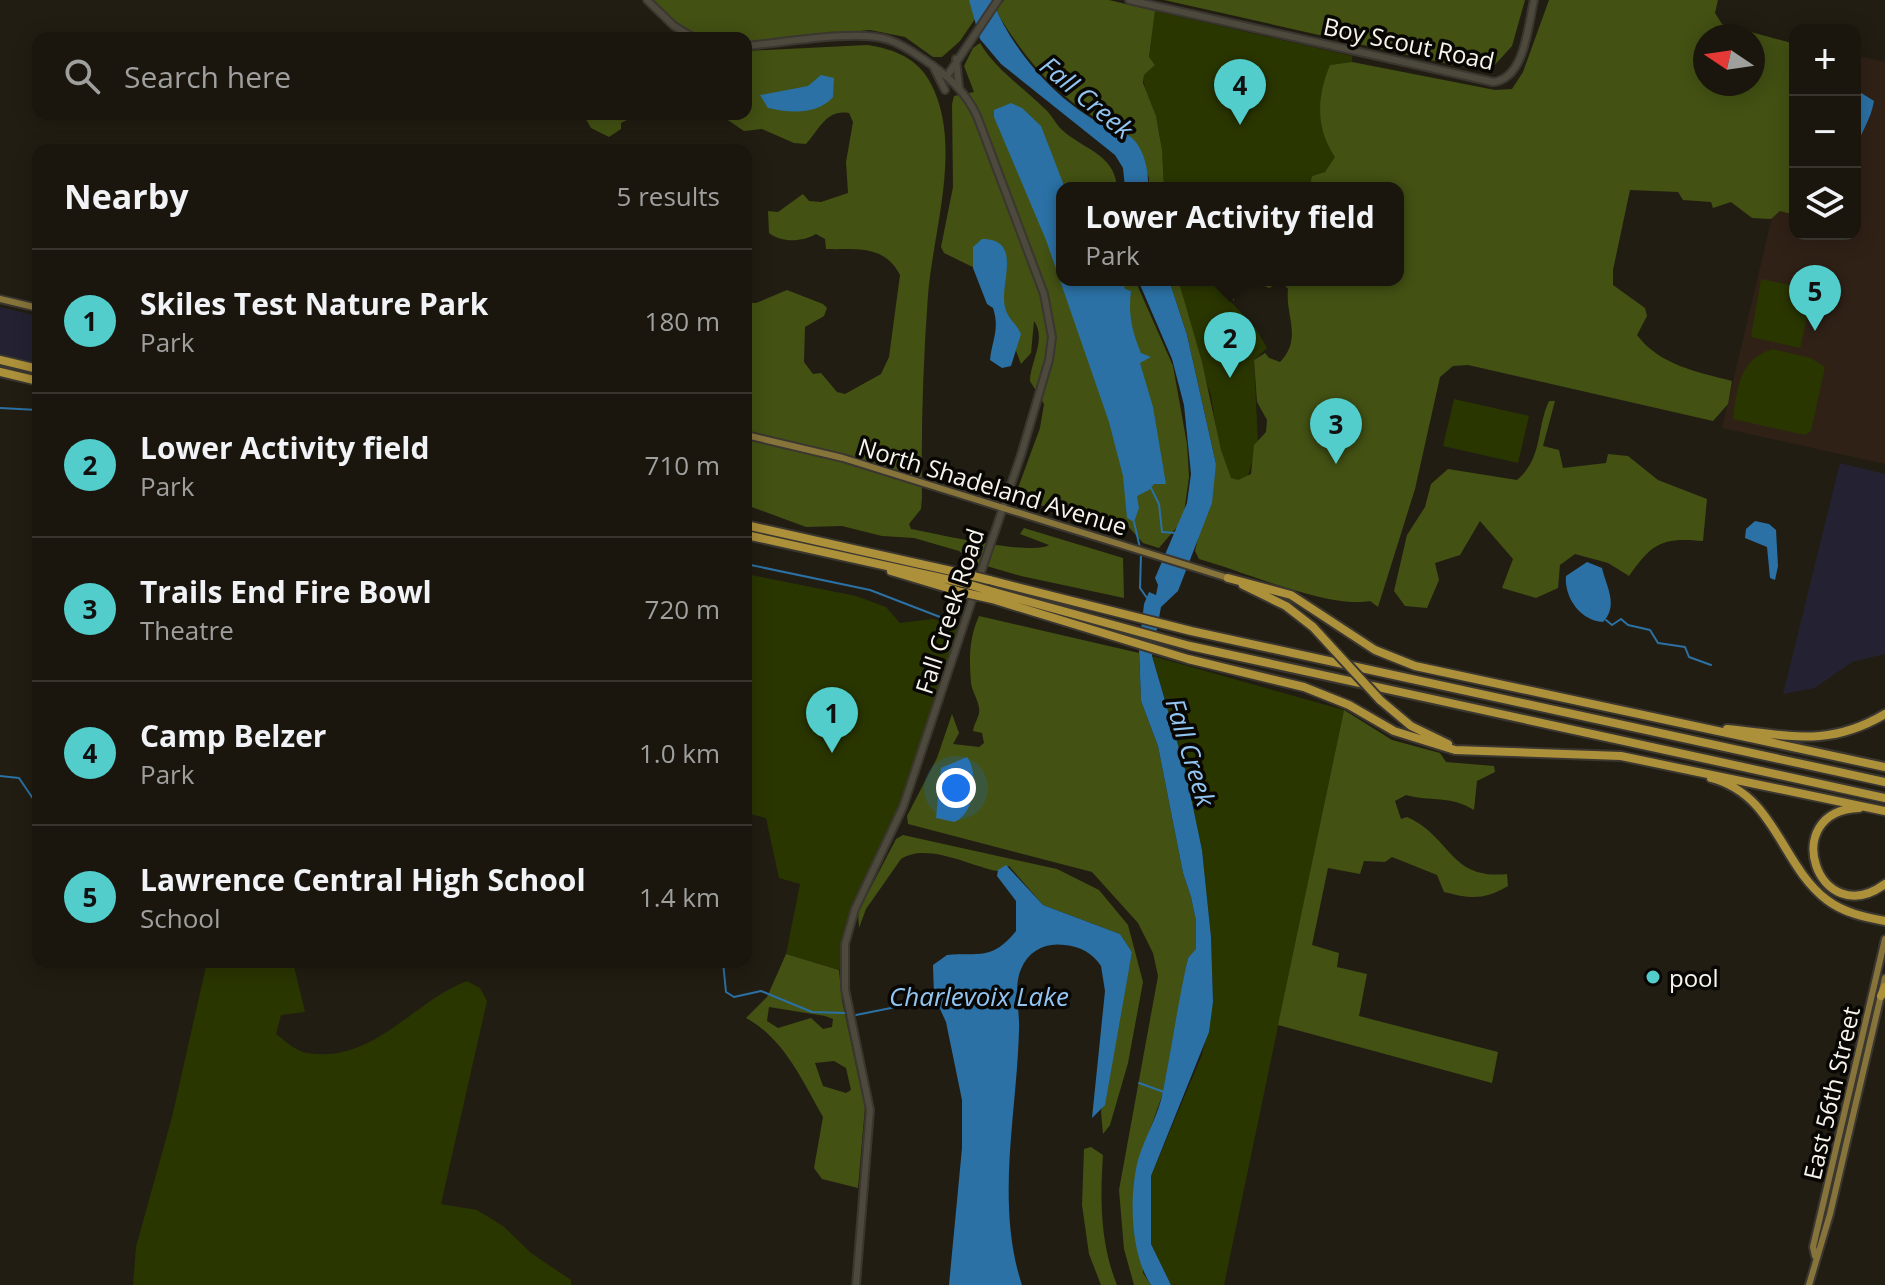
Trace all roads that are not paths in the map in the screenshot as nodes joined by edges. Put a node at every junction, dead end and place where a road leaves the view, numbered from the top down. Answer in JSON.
{"nodes":[{"id":1,"x":647,"y":0,"type":"edge"},
{"id":2,"x":998,"y":0,"type":"edge"},
{"id":3,"x":1129,"y":0,"type":"edge"},
{"id":4,"x":1534,"y":0,"type":"edge"},
{"id":5,"x":684,"y":32,"type":"edge"},
{"id":6,"x":752,"y":46,"type":"edge"},
{"id":7,"x":955,"y":60,"type":"junction"},
{"id":8,"x":933,"y":66,"type":"junction"},
{"id":9,"x":947,"y":76,"type":"junction"},
{"id":10,"x":959,"y":87,"type":"junction"},
{"id":11,"x":945,"y":90,"type":"dead end"},
{"id":12,"x":0,"y":299,"type":"edge"},
{"id":13,"x":32,"y":307,"type":"edge"},
{"id":14,"x":0,"y":360,"type":"edge"},
{"id":15,"x":32,"y":368,"type":"edge"},
{"id":16,"x":0,"y":372,"type":"edge"},
{"id":17,"x":32,"y":380,"type":"edge"},
{"id":18,"x":752,"y":436,"type":"edge"},
{"id":19,"x":1002,"y":509,"type":"junction"},
{"id":20,"x":752,"y":527,"type":"edge"},
{"id":21,"x":752,"y":536,"type":"edge"},
{"id":22,"x":1228,"y":578,"type":"junction"},
{"id":23,"x":963,"y":583,"type":"junction"},
{"id":24,"x":993,"y":596,"type":"junction"},
{"id":25,"x":1106,"y":630,"type":"junction"},
{"id":26,"x":1885,"y":714,"type":"edge"},
{"id":27,"x":1698,"y":726,"type":"junction"},
{"id":28,"x":1472,"y":751,"type":"junction"},
{"id":29,"x":1672,"y":766,"type":"junction"},
{"id":30,"x":1885,"y":767,"type":"edge"},
{"id":31,"x":1885,"y":782,"type":"edge"},
{"id":32,"x":1885,"y":798,"type":"edge"},
{"id":33,"x":1883,"y":810,"type":"edge"},
{"id":34,"x":1885,"y":884,"type":"edge"},
{"id":35,"x":1885,"y":921,"type":"edge"},
{"id":36,"x":1885,"y":939,"type":"edge"},
{"id":37,"x":1885,"y":978,"type":"edge"},
{"id":38,"x":1883,"y":991,"type":"edge"},
{"id":39,"x":1815,"y":1256,"type":"junction"},
{"id":40,"x":856,"y":1285,"type":"edge"},
{"id":41,"x":1809,"y":1285,"type":"edge"}],
"edges":[{"from":1,"to":5,"type":"main road"},
{"from":2,"to":7,"type":"main road"},
{"from":3,"to":4,"type":"main road","name":"Boy Scout Road"},
{"from":6,"to":8,"type":"main road","name":"Fall Creek Road"},
{"from":7,"to":8,"type":"main road"},
{"from":7,"to":9,"type":"main road"},
{"from":7,"to":10,"type":"main road"},
{"from":8,"to":9,"type":"main road","name":"Fall Creek Road"},
{"from":8,"to":11,"type":"main road"},
{"from":9,"to":10,"type":"main road","name":"Fall Creek Road"},
{"from":10,"to":19,"type":"main road","name":"Fall Creek Road"},
{"from":12,"to":13,"type":"main road"},
{"from":14,"to":15,"type":"highway"},
{"from":16,"to":17,"type":"highway"},
{"from":18,"to":19,"type":"main road","name":"North Shadeland Avenue"},
{"from":19,"to":22,"type":"main road","name":"North Shadeland Avenue"},
{"from":19,"to":40,"type":"main road","name":"Fall Creek Road"},
{"from":20,"to":23,"type":"highway"},
{"from":21,"to":23,"type":"highway"},
{"from":22,"to":27,"type":"highway"},
{"from":22,"to":28,"type":"highway","bridge":true},
{"from":23,"to":24,"type":"highway","bridge":true},
{"from":23,"to":31,"type":"highway","bridge":true},
{"from":24,"to":25,"type":"highway"},
{"from":24,"to":25,"type":"highway"},
{"from":25,"to":28,"type":"highway"},
{"from":25,"to":32,"type":"highway"},
{"from":26,"to":27,"type":"highway"},
{"from":27,"to":30,"type":"highway"},
{"from":28,"to":29,"type":"highway"},
{"from":29,"to":33,"type":"highway"},
{"from":29,"to":35,"type":"highway"},
{"from":33,"to":34,"type":"highway"},
{"from":36,"to":39,"type":"main road","name":"East 56th Street"},
{"from":37,"to":38,"type":"main road","name":"East 56th Street"},
{"from":38,"to":39,"type":"main road","name":"East 56th Street"},
{"from":39,"to":41,"type":"main road","name":"East 56th Street"}]}
